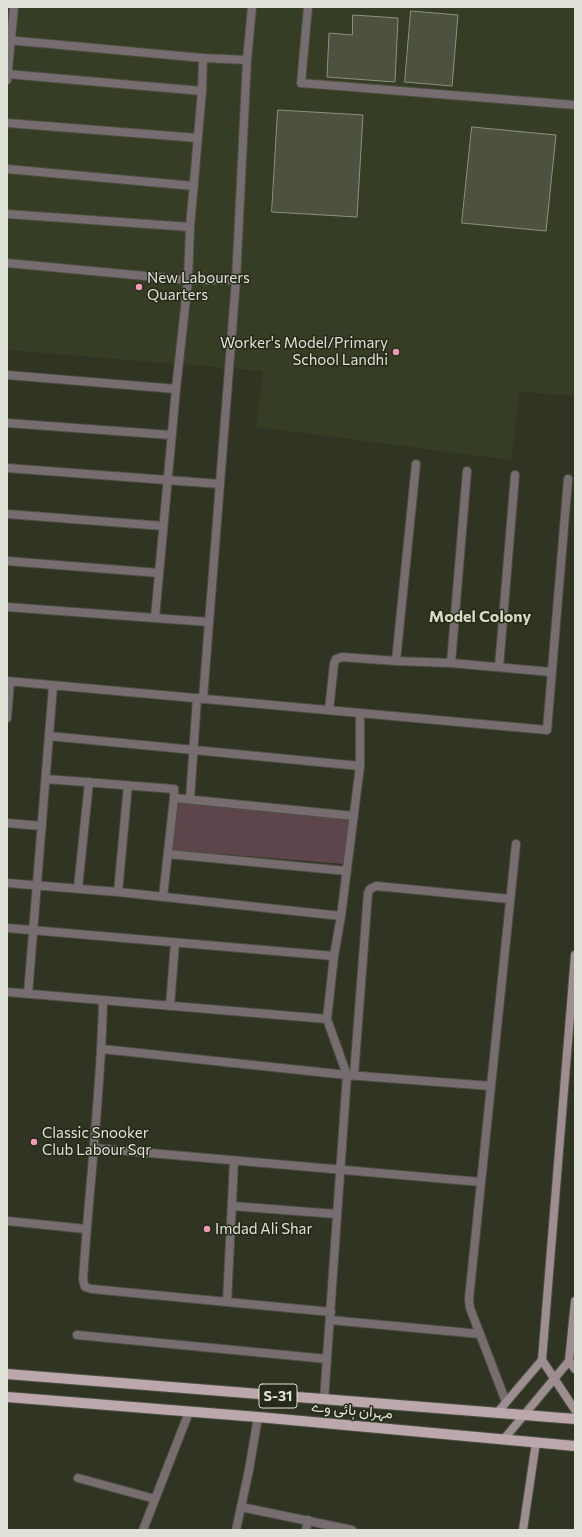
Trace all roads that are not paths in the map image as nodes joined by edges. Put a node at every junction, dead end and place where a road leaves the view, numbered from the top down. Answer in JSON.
{"nodes":[{"id":1,"x":14,"y":7,"type":"edge"},
{"id":2,"x":252,"y":7,"type":"edge"},
{"id":3,"x":308,"y":7,"type":"edge"},
{"id":4,"x":9,"y":41,"type":"edge"},
{"id":5,"x":203,"y":58,"type":"junction"},
{"id":6,"x":247,"y":60,"type":"junction"},
{"id":7,"x":7,"y":74,"type":"edge"},
{"id":8,"x":7,"y":80,"type":"edge"},
{"id":9,"x":202,"y":91,"type":"junction"},
{"id":10,"x":575,"y":105,"type":"edge"},
{"id":11,"x":7,"y":123,"type":"edge"},
{"id":12,"x":198,"y":138,"type":"junction"},
{"id":13,"x":7,"y":169,"type":"edge"},
{"id":14,"x":194,"y":186,"type":"junction"},
{"id":15,"x":7,"y":214,"type":"edge"},
{"id":16,"x":190,"y":227,"type":"junction"},
{"id":17,"x":7,"y":263,"type":"edge"},
{"id":18,"x":188,"y":280,"type":"junction"},
{"id":19,"x":236,"y":280,"type":"junction"},
{"id":20,"x":7,"y":376,"type":"edge"},
{"id":21,"x":176,"y":389,"type":"junction"},
{"id":22,"x":7,"y":423,"type":"edge"},
{"id":23,"x":171,"y":435,"type":"junction"},
{"id":24,"x":416,"y":464,"type":"dead end"},
{"id":25,"x":7,"y":468,"type":"edge"},
{"id":26,"x":467,"y":471,"type":"dead end"},
{"id":27,"x":516,"y":476,"type":"dead end"},
{"id":28,"x":568,"y":479,"type":"dead end"},
{"id":29,"x":168,"y":481,"type":"junction"},
{"id":30,"x":220,"y":484,"type":"junction"},
{"id":31,"x":7,"y":514,"type":"edge"},
{"id":32,"x":163,"y":526,"type":"junction"},
{"id":33,"x":7,"y":561,"type":"edge"},
{"id":34,"x":159,"y":573,"type":"junction"},
{"id":35,"x":7,"y":607,"type":"edge"},
{"id":36,"x":155,"y":618,"type":"junction"},
{"id":37,"x":209,"y":622,"type":"junction"},
{"id":38,"x":396,"y":661,"type":"junction"},
{"id":39,"x":451,"y":663,"type":"junction"},
{"id":40,"x":499,"y":668,"type":"junction"},
{"id":41,"x":552,"y":672,"type":"junction"},
{"id":42,"x":8,"y":682,"type":"edge"},
{"id":43,"x":53,"y":686,"type":"junction"},
{"id":44,"x":200,"y":699,"type":"junction"},
{"id":45,"x":329,"y":710,"type":"junction"},
{"id":46,"x":360,"y":713,"type":"junction"},
{"id":47,"x":7,"y":718,"type":"edge"},
{"id":48,"x":49,"y":736,"type":"junction"},
{"id":49,"x":193,"y":749,"type":"junction"},
{"id":50,"x":360,"y":766,"type":"junction"},
{"id":51,"x":46,"y":779,"type":"junction"},
{"id":52,"x":89,"y":782,"type":"junction"},
{"id":53,"x":128,"y":785,"type":"junction"},
{"id":54,"x":174,"y":798,"type":"junction"},
{"id":55,"x":190,"y":799,"type":"junction"},
{"id":56,"x":354,"y":816,"type":"junction"},
{"id":57,"x":7,"y":823,"type":"edge"},
{"id":58,"x":42,"y":826,"type":"junction"},
{"id":59,"x":516,"y":844,"type":"dead end"},
{"id":60,"x":168,"y":854,"type":"junction"},
{"id":61,"x":347,"y":871,"type":"junction"},
{"id":62,"x":7,"y":883,"type":"edge"},
{"id":63,"x":37,"y":886,"type":"junction"},
{"id":64,"x":78,"y":888,"type":"junction"},
{"id":65,"x":118,"y":892,"type":"junction"},
{"id":66,"x":163,"y":897,"type":"junction"},
{"id":67,"x":510,"y":899,"type":"junction"},
{"id":68,"x":341,"y":916,"type":"junction"},
{"id":69,"x":7,"y":928,"type":"edge"},
{"id":70,"x":34,"y":931,"type":"junction"},
{"id":71,"x":176,"y":942,"type":"junction"},
{"id":72,"x":575,"y":955,"type":"edge"},
{"id":73,"x":334,"y":956,"type":"junction"},
{"id":74,"x":7,"y":992,"type":"edge"},
{"id":75,"x":28,"y":994,"type":"junction"},
{"id":76,"x":103,"y":1000,"type":"junction"},
{"id":77,"x":170,"y":1006,"type":"junction"},
{"id":78,"x":327,"y":1020,"type":"junction"},
{"id":79,"x":102,"y":1049,"type":"junction"},
{"id":80,"x":350,"y":1075,"type":"junction"},
{"id":81,"x":491,"y":1086,"type":"junction"},
{"id":82,"x":93,"y":1148,"type":"junction"},
{"id":83,"x":234,"y":1161,"type":"junction"},
{"id":84,"x":340,"y":1170,"type":"junction"},
{"id":85,"x":481,"y":1182,"type":"junction"},
{"id":86,"x":232,"y":1206,"type":"junction"},
{"id":87,"x":336,"y":1214,"type":"junction"},
{"id":88,"x":7,"y":1221,"type":"edge"},
{"id":89,"x":86,"y":1228,"type":"junction"},
{"id":90,"x":575,"y":1301,"type":"edge"},
{"id":91,"x":227,"y":1302,"type":"junction"},
{"id":92,"x":331,"y":1316,"type":"junction"},
{"id":93,"x":480,"y":1334,"type":"junction"},
{"id":94,"x":77,"y":1335,"type":"dead end"},
{"id":95,"x":327,"y":1359,"type":"junction"},
{"id":96,"x":542,"y":1360,"type":"junction"},
{"id":97,"x":570,"y":1361,"type":"junction"},
{"id":98,"x":575,"y":1369,"type":"edge"},
{"id":99,"x":7,"y":1374,"type":"edge"},
{"id":100,"x":555,"y":1379,"type":"junction"},
{"id":101,"x":7,"y":1397,"type":"edge"},
{"id":102,"x":324,"y":1400,"type":"junction"},
{"id":103,"x":506,"y":1402,"type":"junction"},
{"id":104,"x":575,"y":1410,"type":"edge"},
{"id":105,"x":188,"y":1412,"type":"junction"},
{"id":106,"x":497,"y":1413,"type":"junction"},
{"id":107,"x":525,"y":1415,"type":"junction"},
{"id":108,"x":258,"y":1417,"type":"junction"},
{"id":109,"x":575,"y":1419,"type":"edge"},
{"id":110,"x":504,"y":1439,"type":"junction"},
{"id":111,"x":536,"y":1442,"type":"junction"},
{"id":112,"x":575,"y":1446,"type":"edge"},
{"id":113,"x":78,"y":1478,"type":"dead end"},
{"id":114,"x":155,"y":1498,"type":"junction"},
{"id":115,"x":241,"y":1507,"type":"junction"},
{"id":116,"x":308,"y":1520,"type":"junction"},
{"id":117,"x":143,"y":1530,"type":"edge"},
{"id":118,"x":236,"y":1530,"type":"edge"},
{"id":119,"x":306,"y":1530,"type":"edge"},
{"id":120,"x":352,"y":1530,"type":"edge"},
{"id":121,"x":523,"y":1530,"type":"edge"}],
"edges":[{"from":1,"to":4,"type":"street"},
{"from":2,"to":6,"type":"street"},
{"from":3,"to":10,"type":"street"},
{"from":4,"to":5,"type":"street"},
{"from":4,"to":7,"type":"street"},
{"from":5,"to":6,"type":"street"},
{"from":5,"to":9,"type":"street"},
{"from":6,"to":19,"type":"street"},
{"from":7,"to":8,"type":"street"},
{"from":7,"to":9,"type":"street"},
{"from":9,"to":12,"type":"street"},
{"from":11,"to":12,"type":"street"},
{"from":12,"to":14,"type":"street"},
{"from":13,"to":14,"type":"street"},
{"from":14,"to":16,"type":"street"},
{"from":15,"to":16,"type":"street"},
{"from":16,"to":18,"type":"street"},
{"from":17,"to":18,"type":"street"},
{"from":18,"to":19,"type":"street"},
{"from":18,"to":21,"type":"street"},
{"from":19,"to":30,"type":"street"},
{"from":20,"to":21,"type":"street"},
{"from":21,"to":23,"type":"street"},
{"from":22,"to":23,"type":"street"},
{"from":23,"to":29,"type":"street"},
{"from":24,"to":38,"type":"street"},
{"from":25,"to":29,"type":"street"},
{"from":26,"to":39,"type":"street"},
{"from":27,"to":40,"type":"street"},
{"from":28,"to":41,"type":"street"},
{"from":29,"to":30,"type":"street"},
{"from":29,"to":32,"type":"street"},
{"from":30,"to":37,"type":"street"},
{"from":31,"to":32,"type":"street"},
{"from":32,"to":34,"type":"street"},
{"from":33,"to":34,"type":"street"},
{"from":34,"to":36,"type":"street"},
{"from":35,"to":36,"type":"street"},
{"from":36,"to":37,"type":"street"},
{"from":37,"to":44,"type":"street"},
{"from":38,"to":39,"type":"street"},
{"from":38,"to":45,"type":"street"},
{"from":39,"to":40,"type":"street"},
{"from":40,"to":41,"type":"street"},
{"from":41,"to":46,"type":"street"},
{"from":42,"to":43,"type":"street"},
{"from":42,"to":47,"type":"street"},
{"from":43,"to":44,"type":"street"},
{"from":43,"to":48,"type":"street"},
{"from":44,"to":45,"type":"street"},
{"from":44,"to":49,"type":"street"},
{"from":45,"to":46,"type":"street"},
{"from":46,"to":50,"type":"street"},
{"from":48,"to":49,"type":"street"},
{"from":48,"to":51,"type":"street"},
{"from":49,"to":50,"type":"street"},
{"from":49,"to":55,"type":"street"},
{"from":50,"to":56,"type":"street"},
{"from":51,"to":52,"type":"street"},
{"from":51,"to":58,"type":"street"},
{"from":52,"to":53,"type":"street"},
{"from":52,"to":64,"type":"street"},
{"from":53,"to":54,"type":"street"},
{"from":53,"to":65,"type":"street"},
{"from":54,"to":55,"type":"street"},
{"from":54,"to":60,"type":"street"},
{"from":55,"to":56,"type":"street"},
{"from":56,"to":61,"type":"street"},
{"from":57,"to":58,"type":"street"},
{"from":58,"to":63,"type":"street"},
{"from":59,"to":67,"type":"street"},
{"from":60,"to":61,"type":"street"},
{"from":60,"to":66,"type":"street"},
{"from":61,"to":68,"type":"street"},
{"from":62,"to":63,"type":"street"},
{"from":63,"to":64,"type":"street"},
{"from":63,"to":70,"type":"street"},
{"from":64,"to":65,"type":"street"},
{"from":65,"to":66,"type":"street"},
{"from":66,"to":68,"type":"street"},
{"from":67,"to":80,"type":"street"},
{"from":67,"to":81,"type":"street"},
{"from":68,"to":73,"type":"street"},
{"from":69,"to":70,"type":"street"},
{"from":70,"to":71,"type":"street"},
{"from":70,"to":75,"type":"street"},
{"from":71,"to":73,"type":"street"},
{"from":71,"to":77,"type":"street"},
{"from":72,"to":96,"type":"street"},
{"from":73,"to":78,"type":"street"},
{"from":74,"to":75,"type":"street"},
{"from":75,"to":76,"type":"street"},
{"from":76,"to":77,"type":"street"},
{"from":76,"to":79,"type":"street"},
{"from":77,"to":78,"type":"street"},
{"from":78,"to":80,"type":"street"},
{"from":79,"to":80,"type":"street"},
{"from":79,"to":82,"type":"street"},
{"from":80,"to":81,"type":"street"},
{"from":80,"to":84,"type":"street"},
{"from":81,"to":85,"type":"street"},
{"from":82,"to":83,"type":"street"},
{"from":82,"to":89,"type":"street"},
{"from":83,"to":84,"type":"street"},
{"from":83,"to":86,"type":"street"},
{"from":84,"to":85,"type":"street"},
{"from":84,"to":87,"type":"street"},
{"from":85,"to":93,"type":"street"},
{"from":86,"to":87,"type":"street"},
{"from":86,"to":91,"type":"street"},
{"from":87,"to":92,"type":"street"},
{"from":88,"to":89,"type":"street"},
{"from":89,"to":91,"type":"street"},
{"from":90,"to":97,"type":"street"},
{"from":91,"to":92,"type":"street"},
{"from":92,"to":93,"type":"street"},
{"from":92,"to":95,"type":"street"},
{"from":93,"to":103,"type":"street"},
{"from":94,"to":95,"type":"street"},
{"from":95,"to":102,"type":"street"},
{"from":96,"to":100,"type":"street"},
{"from":96,"to":103,"type":"street"},
{"from":97,"to":98,"type":"street"},
{"from":97,"to":100,"type":"street"},
{"from":99,"to":102,"type":"main road","name":"مہران ہائی وے","number":"S-31"},
{"from":100,"to":104,"type":"street"},
{"from":100,"to":107,"type":"street"},
{"from":101,"to":105,"type":"main road","name":"مہران ہائی وے","number":"S-31"},
{"from":102,"to":106,"type":"main road","name":"مہران ہائی وے","number":"S-31"},
{"from":103,"to":106,"type":"street"},
{"from":105,"to":108,"type":"main road","name":"مہران ہائی وے","number":"S-31"},
{"from":105,"to":114,"type":"street"},
{"from":106,"to":107,"type":"main road","name":"مہران ہائی وے","number":"S-31"},
{"from":107,"to":109,"type":"main road","name":"مہران ہائی وے","number":"S-31"},
{"from":107,"to":110,"type":"street"},
{"from":108,"to":110,"type":"main road","name":"مہران ہائی وے","number":"S-31"},
{"from":108,"to":115,"type":"street"},
{"from":110,"to":111,"type":"main road","name":"مہران ہائی وے","number":"S-31"},
{"from":111,"to":112,"type":"main road","name":"مہران ہائی وے","number":"S-31"},
{"from":111,"to":121,"type":"street"},
{"from":113,"to":114,"type":"street"},
{"from":114,"to":117,"type":"street"},
{"from":115,"to":116,"type":"street"},
{"from":115,"to":118,"type":"street"},
{"from":116,"to":119,"type":"street"},
{"from":116,"to":120,"type":"street"}]}
